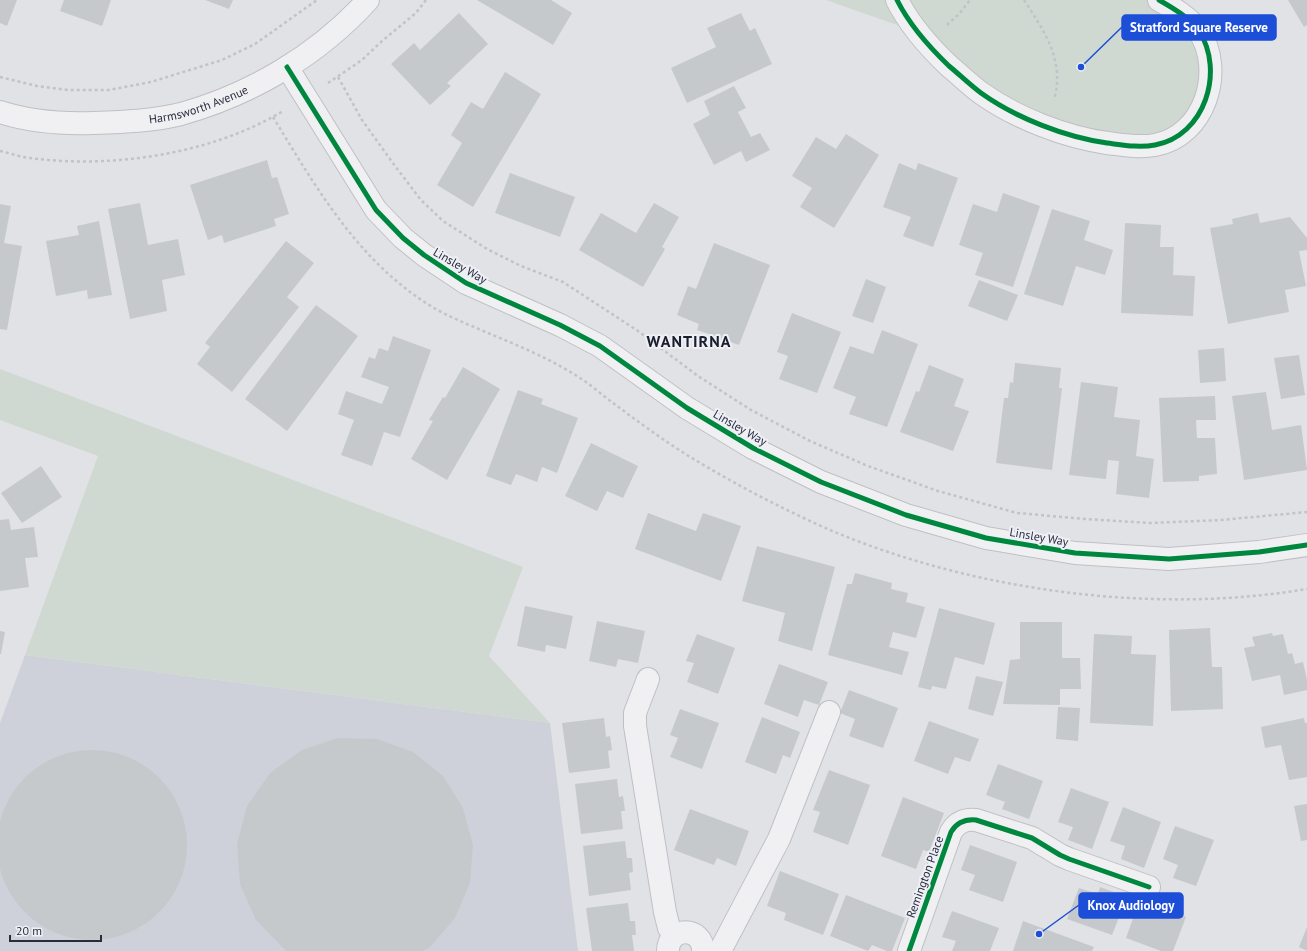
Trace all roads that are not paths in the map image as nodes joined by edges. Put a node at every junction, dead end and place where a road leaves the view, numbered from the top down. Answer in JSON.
{"nodes":[{"id":1,"x":368,"y":0,"type":"edge"},
{"id":2,"x":897,"y":0,"type":"edge"},
{"id":3,"x":1159,"y":0,"type":"edge"},
{"id":4,"x":287,"y":67,"type":"junction"},
{"id":5,"x":0,"y":112,"type":"edge"},
{"id":6,"x":1307,"y":545,"type":"edge"},
{"id":7,"x":648,"y":679,"type":"dead end"},
{"id":8,"x":829,"y":712,"type":"dead end"},
{"id":9,"x":1149,"y":887,"type":"dead end"},
{"id":10,"x":671,"y":944,"type":"edge"},
{"id":11,"x":703,"y":951,"type":"edge"},
{"id":12,"x":720,"y":951,"type":"edge"},
{"id":13,"x":909,"y":951,"type":"edge"}],
"edges":[{"from":1,"to":4,"type":"street","name":"Harmsworth Avenue"},
{"from":2,"to":3,"type":"street"},
{"from":4,"to":5,"type":"street","name":"Harmsworth Avenue"},
{"from":4,"to":6,"type":"street","name":"Linsley Way"},
{"from":7,"to":10,"type":"street"},
{"from":8,"to":12,"type":"street"},
{"from":9,"to":13,"type":"street","name":"Remington Place"},
{"from":10,"to":11,"type":"street"}]}
